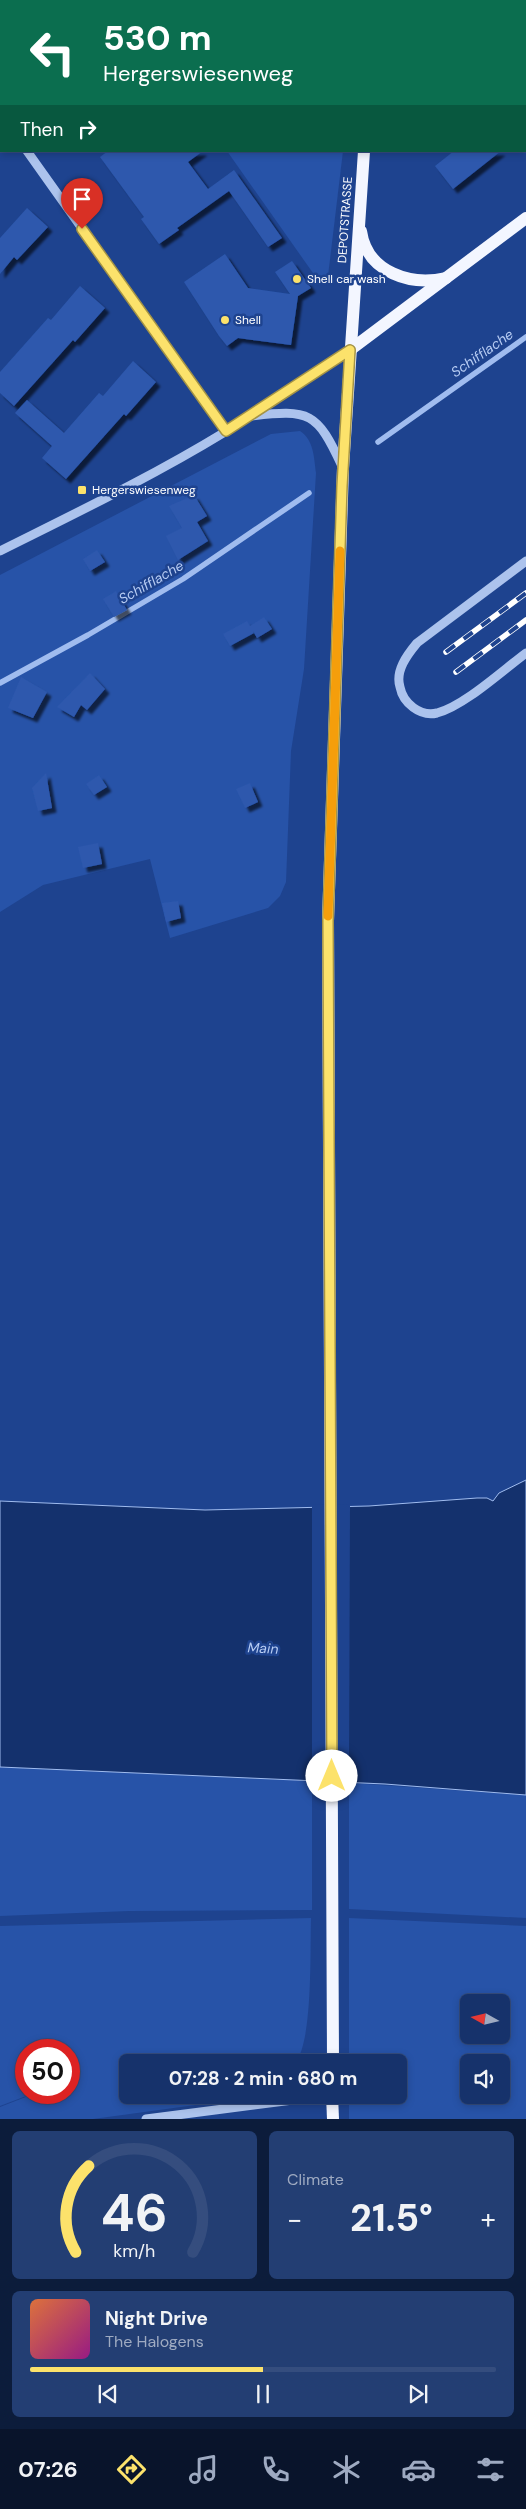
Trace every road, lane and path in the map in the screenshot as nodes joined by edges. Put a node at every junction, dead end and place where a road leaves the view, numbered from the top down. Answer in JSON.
{"nodes":[{"id":1,"x":28,"y":152,"type":"edge"},
{"id":2,"x":364,"y":152,"type":"edge"},
{"id":3,"x":526,"y":218,"type":"edge"},
{"id":4,"x":359,"y":219,"type":"junction"},
{"id":5,"x":448,"y":277,"type":"junction"},
{"id":6,"x":350,"y":350,"type":"junction"},
{"id":7,"x":248,"y":416,"type":"junction"},
{"id":8,"x":226,"y":431,"type":"junction"},
{"id":9,"x":343,"y":468,"type":"junction"},
{"id":10,"x":0,"y":551,"type":"edge"},
{"id":11,"x":526,"y":561,"type":"edge"},
{"id":12,"x":526,"y":653,"type":"edge"},
{"id":13,"x":333,"y":2054,"type":"edge"},
{"id":14,"x":262,"y":2104,"type":"edge"},
{"id":15,"x":332,"y":2104,"type":"edge"},
{"id":16,"x":146,"y":2119,"type":"edge"},
{"id":17,"x":332,"y":2119,"type":"edge"}],
"edges":[{"from":1,"to":8,"type":"street"},
{"from":2,"to":4,"type":"main road","name":"DEPOTSTRASSE"},
{"from":3,"to":5,"type":"main road"},
{"from":4,"to":5,"type":"main road"},
{"from":4,"to":6,"type":"main road","name":"DEPOTSTRASSE"},
{"from":5,"to":6,"type":"main road"},
{"from":6,"to":7,"type":"street"},
{"from":6,"to":9,"type":"main road","name":"DEPOTSTRASSE"},
{"from":7,"to":8,"type":"street"},
{"from":7,"to":9,"type":"street"},
{"from":8,"to":10,"type":"street"},
{"from":9,"to":13,"type":"main road","name":"DEPOTSTRASSE"},
{"from":11,"to":12,"type":"street"},
{"from":14,"to":16,"type":"street"},
{"from":15,"to":17,"type":"main road"}]}
